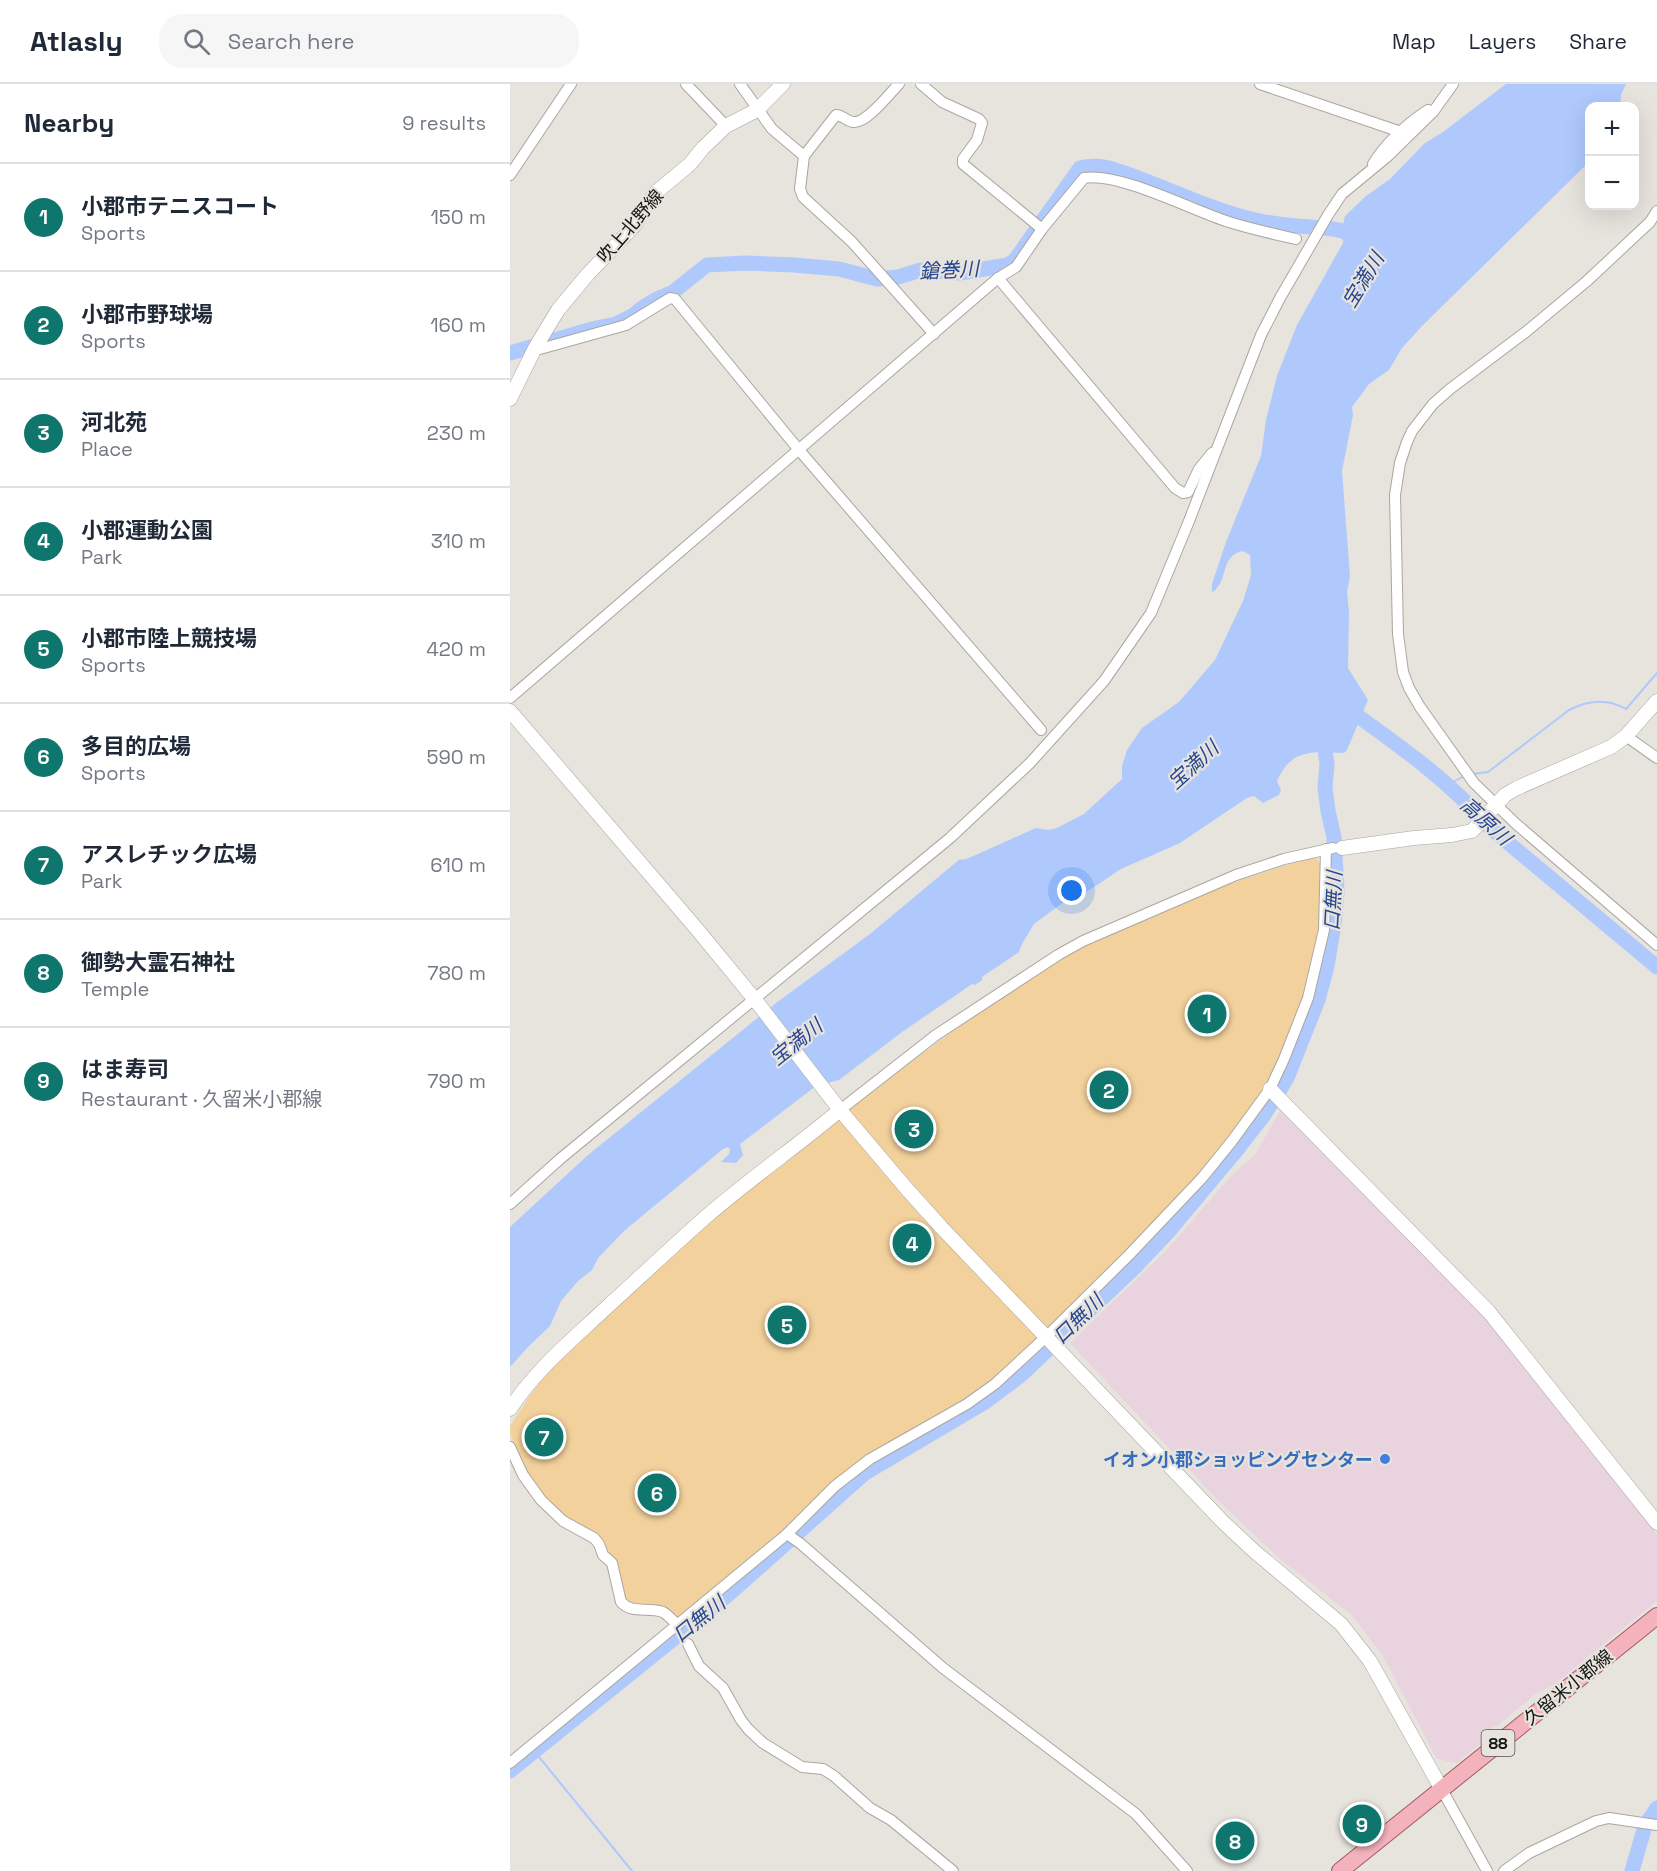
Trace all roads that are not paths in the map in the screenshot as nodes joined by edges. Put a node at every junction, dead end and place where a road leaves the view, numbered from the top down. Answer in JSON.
{"nodes":[{"id":1,"x":571,"y":84,"type":"edge"},
{"id":2,"x":686,"y":84,"type":"edge"},
{"id":3,"x":740,"y":84,"type":"edge"},
{"id":4,"x":783,"y":84,"type":"edge"},
{"id":5,"x":898,"y":84,"type":"edge"},
{"id":6,"x":921,"y":84,"type":"edge"},
{"id":7,"x":1260,"y":84,"type":"edge"},
{"id":8,"x":1453,"y":84,"type":"edge"},
{"id":9,"x":1443,"y":99,"type":"junction"},
{"id":10,"x":757,"y":110,"type":"junction"},
{"id":11,"x":726,"y":126,"type":"junction"},
{"id":12,"x":1401,"y":132,"type":"junction"},
{"id":13,"x":804,"y":156,"type":"junction"},
{"id":14,"x":1370,"y":172,"type":"junction"},
{"id":15,"x":510,"y":175,"type":"edge"},
{"id":16,"x":1657,"y":211,"type":"edge"},
{"id":17,"x":1042,"y":229,"type":"junction"},
{"id":18,"x":1296,"y":239,"type":"dead end"},
{"id":19,"x":998,"y":278,"type":"junction"},
{"id":20,"x":934,"y":334,"type":"junction"},
{"id":21,"x":535,"y":348,"type":"junction"},
{"id":22,"x":510,"y":399,"type":"edge"},
{"id":23,"x":799,"y":450,"type":"junction"},
{"id":24,"x":1217,"y":450,"type":"junction"},
{"id":25,"x":510,"y":698,"type":"edge"},
{"id":26,"x":1657,"y":701,"type":"edge"},
{"id":27,"x":510,"y":711,"type":"edge"},
{"id":28,"x":1041,"y":730,"type":"dead end"},
{"id":29,"x":1626,"y":736,"type":"junction"},
{"id":30,"x":1657,"y":758,"type":"edge"},
{"id":31,"x":1495,"y":806,"type":"junction"},
{"id":32,"x":1342,"y":848,"type":"joint"},
{"id":33,"x":1326,"y":849,"type":"junction"},
{"id":34,"x":1657,"y":945,"type":"edge"},
{"id":35,"x":755,"y":1000,"type":"junction"},
{"id":36,"x":1269,"y":1089,"type":"junction"},
{"id":37,"x":837,"y":1107,"type":"junction"},
{"id":38,"x":510,"y":1204,"type":"edge"},
{"id":39,"x":1046,"y":1337,"type":"junction"},
{"id":40,"x":510,"y":1409,"type":"edge"},
{"id":41,"x":510,"y":1447,"type":"edge"},
{"id":42,"x":1657,"y":1522,"type":"edge"},
{"id":43,"x":787,"y":1534,"type":"junction"},
{"id":44,"x":1657,"y":1616,"type":"edge"},
{"id":45,"x":678,"y":1625,"type":"junction"},
{"id":46,"x":688,"y":1644,"type":"dead end"},
{"id":47,"x":510,"y":1763,"type":"edge"},
{"id":48,"x":1441,"y":1788,"type":"junction"},
{"id":49,"x":1657,"y":1824,"type":"edge"},
{"id":50,"x":953,"y":1871,"type":"edge"},
{"id":51,"x":1187,"y":1871,"type":"edge"},
{"id":52,"x":1340,"y":1871,"type":"edge"},
{"id":53,"x":1487,"y":1871,"type":"edge"},
{"id":54,"x":1503,"y":1871,"type":"edge"}],
"edges":[{"from":1,"to":15,"type":"street"},
{"from":2,"to":11,"type":"street"},
{"from":3,"to":10,"type":"street"},
{"from":4,"to":10,"type":"street","name":"吹上北野線"},
{"from":5,"to":13,"type":"street"},
{"from":6,"to":17,"type":"street"},
{"from":7,"to":12,"type":"street"},
{"from":8,"to":9,"type":"street"},
{"from":9,"to":12,"type":"street"},
{"from":9,"to":14,"type":"street"},
{"from":10,"to":11,"type":"street","name":"吹上北野線"},
{"from":10,"to":13,"type":"street"},
{"from":11,"to":21,"type":"street","name":"吹上北野線"},
{"from":12,"to":14,"type":"street"},
{"from":13,"to":20,"type":"street"},
{"from":14,"to":24,"type":"street"},
{"from":16,"to":31,"type":"street"},
{"from":17,"to":18,"type":"street"},
{"from":17,"to":19,"type":"street"},
{"from":19,"to":20,"type":"street"},
{"from":19,"to":24,"type":"street"},
{"from":20,"to":23,"type":"street"},
{"from":21,"to":22,"type":"street","name":"吹上北野線"},
{"from":21,"to":23,"type":"street"},
{"from":23,"to":25,"type":"street"},
{"from":23,"to":28,"type":"street"},
{"from":24,"to":35,"type":"street"},
{"from":26,"to":29,"type":"street"},
{"from":27,"to":35,"type":"street"},
{"from":29,"to":30,"type":"street"},
{"from":29,"to":31,"type":"street"},
{"from":31,"to":32,"type":"street"},
{"from":31,"to":34,"type":"street"},
{"from":32,"to":33,"type":"street"},
{"from":33,"to":36,"type":"street"},
{"from":33,"to":37,"type":"street"},
{"from":35,"to":37,"type":"street"},
{"from":35,"to":38,"type":"street"},
{"from":36,"to":39,"type":"street"},
{"from":36,"to":42,"type":"street"},
{"from":37,"to":39,"type":"street"},
{"from":37,"to":40,"type":"street"},
{"from":39,"to":43,"type":"street"},
{"from":39,"to":48,"type":"street"},
{"from":41,"to":45,"type":"street"},
{"from":43,"to":45,"type":"street"},
{"from":43,"to":51,"type":"street"},
{"from":44,"to":48,"type":"main road","name":"久留米小郡線","number":"88"},
{"from":45,"to":47,"type":"street"},
{"from":46,"to":50,"type":"street"},
{"from":48,"to":52,"type":"main road","name":"久留米小郡線","number":"88"},
{"from":48,"to":53,"type":"street"},
{"from":49,"to":54,"type":"street"}]}
